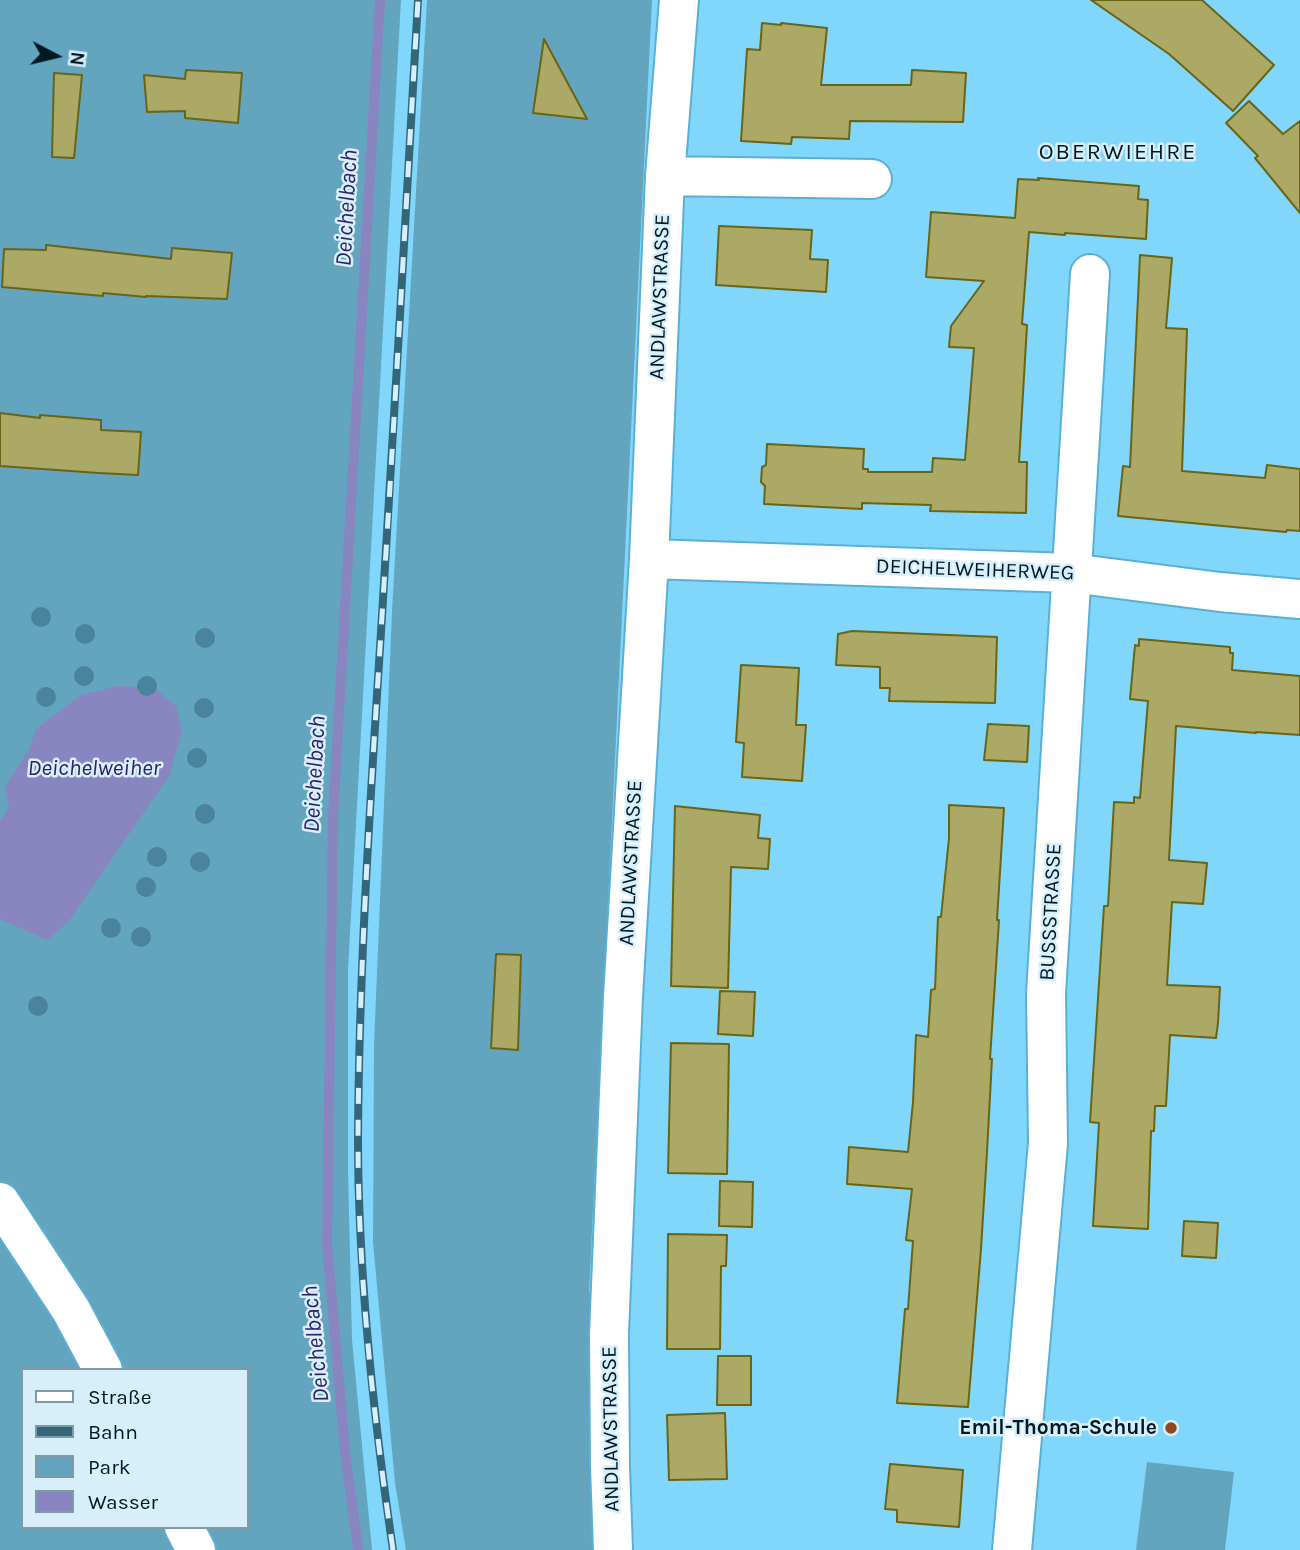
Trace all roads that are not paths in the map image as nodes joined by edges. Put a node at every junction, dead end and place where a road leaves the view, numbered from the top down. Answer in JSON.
{"nodes":[{"id":1,"x":679,"y":0,"type":"edge"},
{"id":2,"x":665,"y":176,"type":"junction"},
{"id":3,"x":872,"y":179,"type":"dead end"},
{"id":4,"x":1090,"y":274,"type":"dead end"},
{"id":5,"x":649,"y":558,"type":"junction"},
{"id":6,"x":1071,"y":573,"type":"junction"},
{"id":7,"x":1300,"y":599,"type":"edge"},
{"id":8,"x":0,"y":1202,"type":"edge"},
{"id":9,"x":102,"y":1368,"type":"edge"},
{"id":10,"x":185,"y":1529,"type":"edge"},
{"id":11,"x":195,"y":1550,"type":"edge"},
{"id":12,"x":613,"y":1550,"type":"edge"},
{"id":13,"x":1012,"y":1550,"type":"edge"}],
"edges":[{"from":1,"to":2,"type":"street","name":"ANDLAWSTRASSE"},
{"from":2,"to":3,"type":"street"},
{"from":2,"to":5,"type":"street","name":"ANDLAWSTRASSE"},
{"from":4,"to":6,"type":"street","name":"BUSSSTRASSE"},
{"from":5,"to":6,"type":"street","name":"DEICHELWEIHERWEG"},
{"from":5,"to":12,"type":"street","name":"ANDLAWSTRASSE"},
{"from":6,"to":7,"type":"street","name":"DEICHELWEIHERWEG"},
{"from":6,"to":13,"type":"street","name":"BUSSSTRASSE"},
{"from":8,"to":9,"type":"street"},
{"from":10,"to":11,"type":"street"}]}
